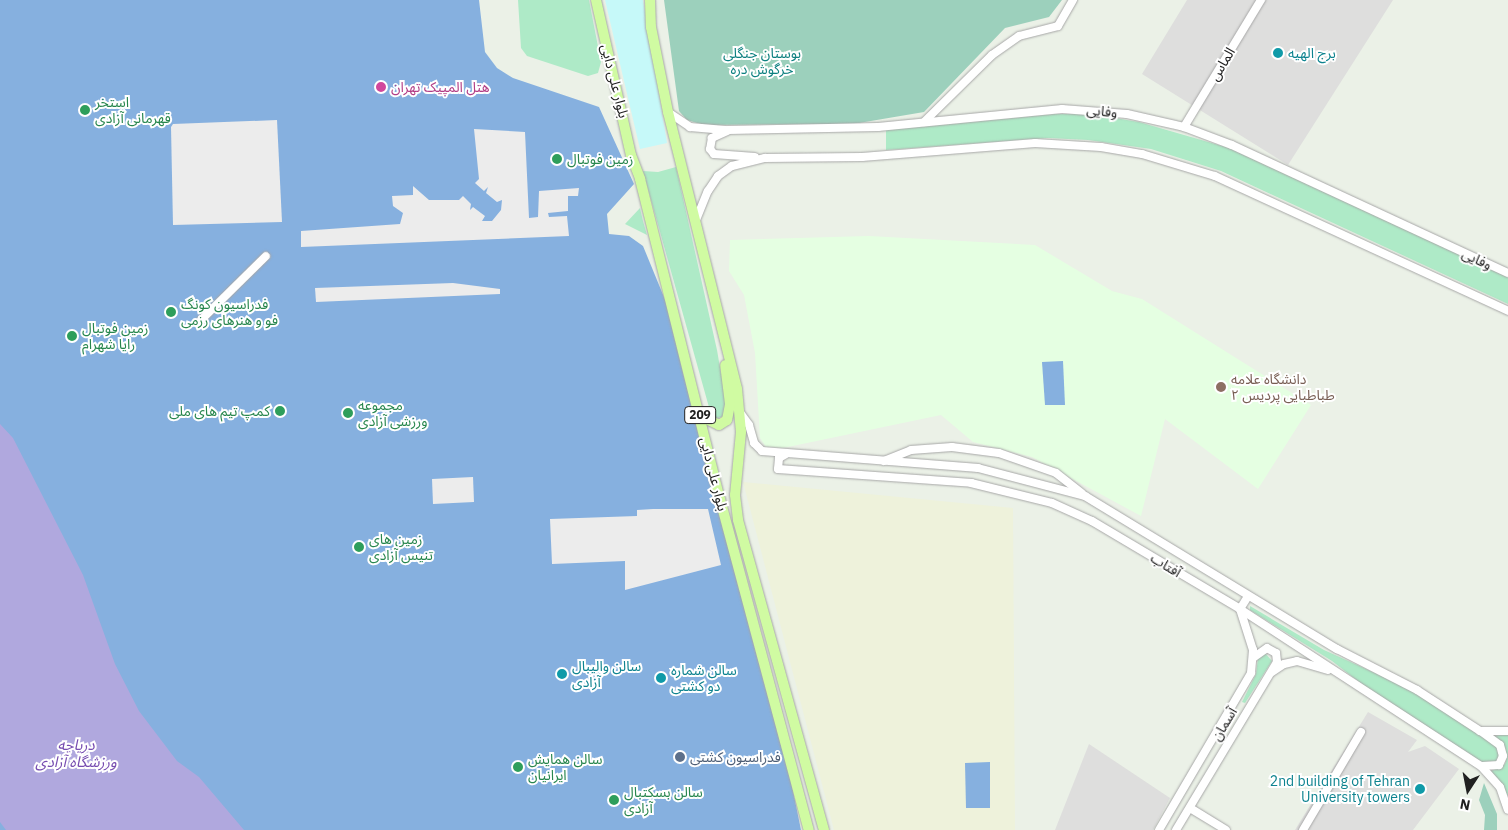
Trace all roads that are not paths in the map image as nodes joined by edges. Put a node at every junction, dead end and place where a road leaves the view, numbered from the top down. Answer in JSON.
{"nodes":[{"id":1,"x":596,"y":0,"type":"edge"},
{"id":2,"x":650,"y":0,"type":"edge"},
{"id":3,"x":1074,"y":0,"type":"edge"},
{"id":4,"x":1261,"y":0,"type":"edge"},
{"id":5,"x":668,"y":112,"type":"junction"},
{"id":6,"x":924,"y":122,"type":"junction"},
{"id":7,"x":1184,"y":127,"type":"junction"},
{"id":8,"x":728,"y":130,"type":"junction"},
{"id":9,"x":765,"y":158,"type":"junction"},
{"id":10,"x":696,"y":220,"type":"junction"},
{"id":11,"x":266,"y":256,"type":"dead end"},
{"id":12,"x":1508,"y":273,"type":"edge"},
{"id":13,"x":1508,"y":311,"type":"edge"},
{"id":14,"x":201,"y":320,"type":"dead end"},
{"id":15,"x":722,"y":332,"type":"junction"},
{"id":16,"x":740,"y":411,"type":"junction"},
{"id":17,"x":700,"y":416,"type":"junction"},
{"id":18,"x":786,"y":454,"type":"junction"},
{"id":19,"x":882,"y":462,"type":"junction"},
{"id":20,"x":1087,"y":497,"type":"junction"},
{"id":21,"x":1248,"y":596,"type":"junction"},
{"id":22,"x":1240,"y":609,"type":"junction"},
{"id":23,"x":1254,"y":657,"type":"junction"},
{"id":24,"x":1272,"y":672,"type":"junction"},
{"id":25,"x":1341,"y":675,"type":"junction"},
{"id":26,"x":1480,"y":731,"type":"junction"},
{"id":27,"x":1508,"y":731,"type":"edge"},
{"id":28,"x":1361,"y":732,"type":"dead end"},
{"id":29,"x":1481,"y":766,"type":"junction"},
{"id":30,"x":1190,"y":808,"type":"junction"},
{"id":31,"x":1508,"y":810,"type":"edge"},
{"id":32,"x":809,"y":830,"type":"edge"},
{"id":33,"x":824,"y":830,"type":"edge"},
{"id":34,"x":1159,"y":830,"type":"edge"},
{"id":35,"x":1176,"y":830,"type":"edge"},
{"id":36,"x":1226,"y":830,"type":"edge"},
{"id":37,"x":1303,"y":830,"type":"edge"}],
"edges":[{"from":1,"to":17,"type":"main road","name":"بلوار علی دایی","number":"209"},
{"from":2,"to":5,"type":"main road","name":"بلوار علی دایی"},
{"from":3,"to":6,"type":"street"},
{"from":4,"to":7,"type":"street","name":"الماس"},
{"from":5,"to":8,"type":"street","name":"وفایی"},
{"from":5,"to":10,"type":"main road","name":"بلوار علی دایی"},
{"from":6,"to":7,"type":"street","name":"وفایی"},
{"from":6,"to":8,"type":"street","name":"وفایی"},
{"from":7,"to":12,"type":"street","name":"وفایی"},
{"from":8,"to":9,"type":"street"},
{"from":9,"to":10,"type":"street"},
{"from":9,"to":13,"type":"street"},
{"from":10,"to":15,"type":"main road","name":"بلوار علی دایی"},
{"from":11,"to":14,"type":"street"},
{"from":15,"to":16,"type":"main road","name":"بلوار علی دایی"},
{"from":15,"to":17,"type":"main road"},
{"from":16,"to":18,"type":"street","name":"آفتاب"},
{"from":16,"to":33,"type":"main road","name":"بلوار علی دایی"},
{"from":17,"to":32,"type":"main road","name":"بلوار علی دایی","number":"209"},
{"from":18,"to":19,"type":"street","name":"آفتاب"},
{"from":18,"to":22,"type":"street","name":"آفتاب"},
{"from":19,"to":20,"type":"street","name":"آفتاب"},
{"from":19,"to":20,"type":"street"},
{"from":20,"to":21,"type":"street","name":"آفتاب"},
{"from":21,"to":22,"type":"street"},
{"from":21,"to":26,"type":"street","name":"آفتاب"},
{"from":22,"to":23,"type":"street"},
{"from":22,"to":25,"type":"street","name":"آفتاب"},
{"from":23,"to":24,"type":"street"},
{"from":23,"to":34,"type":"street","name":"آسمان"},
{"from":24,"to":25,"type":"street"},
{"from":24,"to":30,"type":"street","name":"آسمان"},
{"from":25,"to":29,"type":"street","name":"آفتاب"},
{"from":26,"to":27,"type":"street"},
{"from":26,"to":29,"type":"street","name":"آفتاب"},
{"from":28,"to":37,"type":"street"},
{"from":29,"to":31,"type":"street","name":"آفتاب"},
{"from":30,"to":35,"type":"street","name":"آسمان"},
{"from":30,"to":36,"type":"street"}]}
